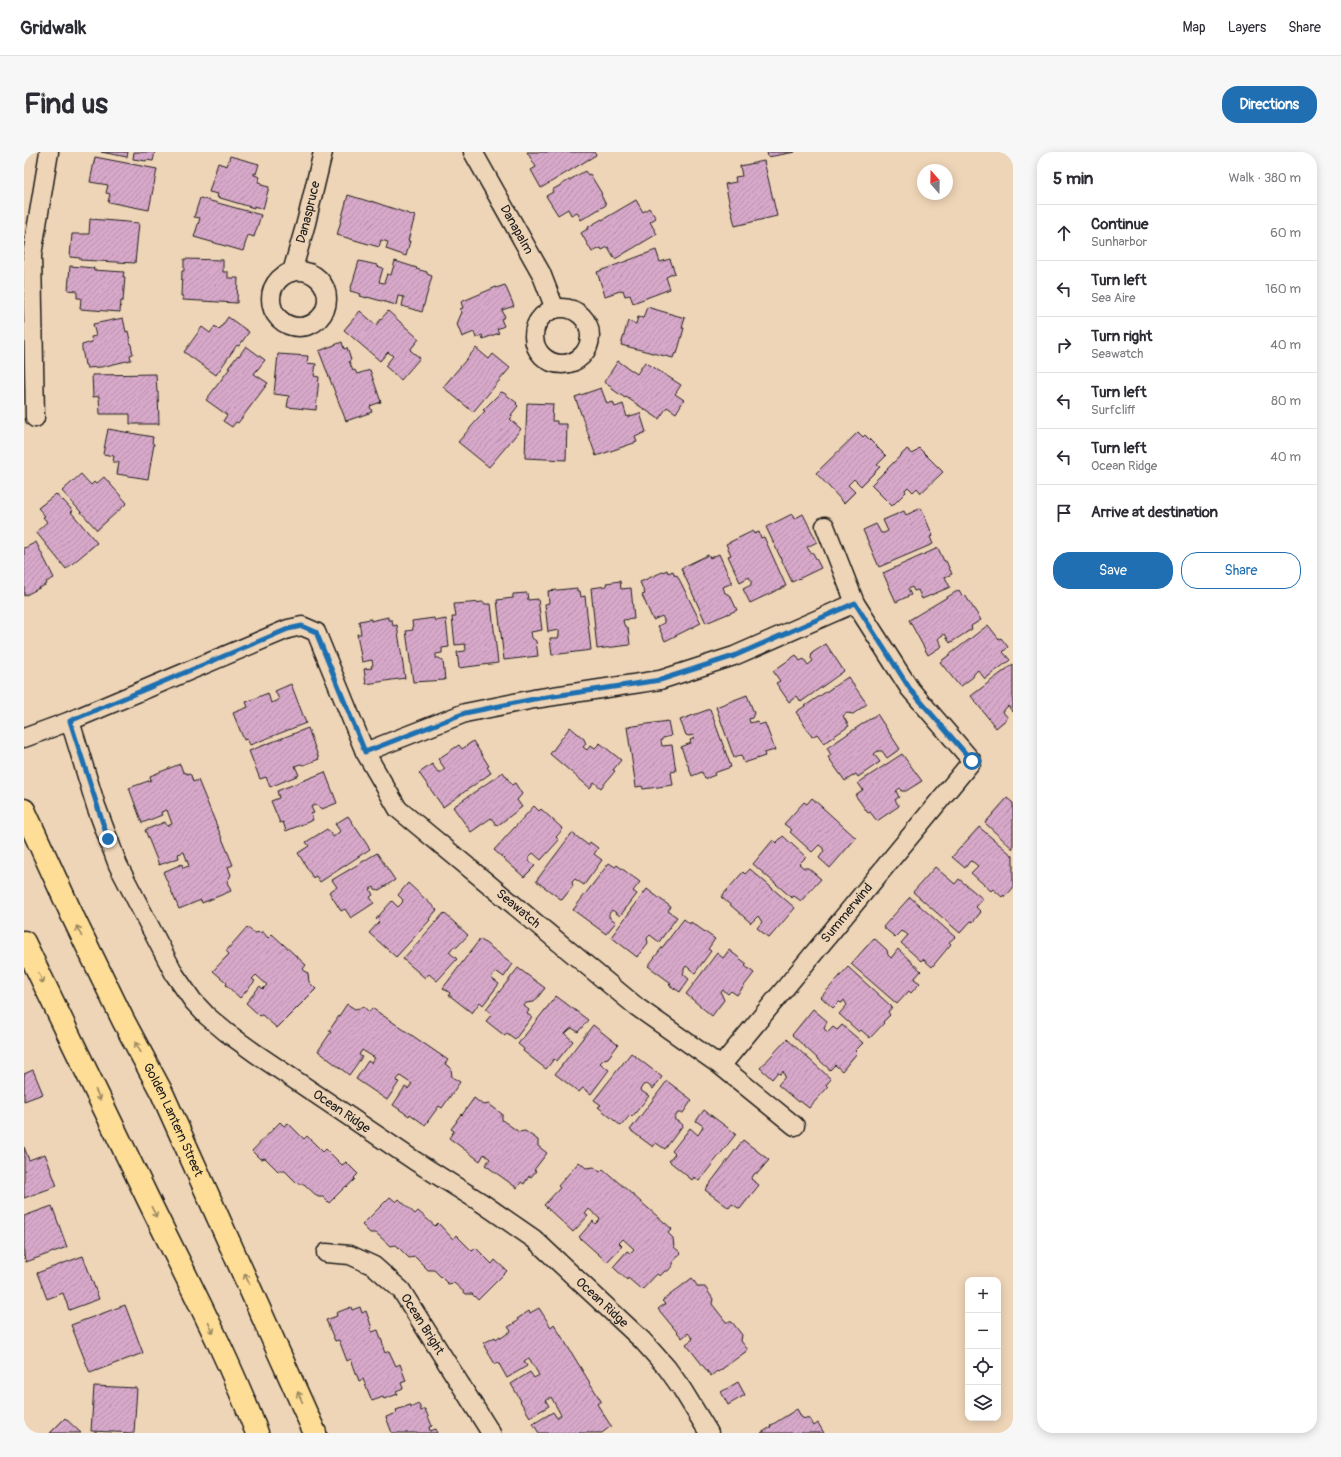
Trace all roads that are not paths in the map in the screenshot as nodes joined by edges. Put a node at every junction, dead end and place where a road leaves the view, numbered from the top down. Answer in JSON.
{"nodes":[{"id":1,"x":49,"y":152,"type":"edge"},
{"id":2,"x":323,"y":152,"type":"edge"},
{"id":3,"x":473,"y":152,"type":"edge"},
{"id":4,"x":292,"y":272,"type":"dead end"},
{"id":5,"x":555,"y":309,"type":"dead end"},
{"id":6,"x":35,"y":418,"type":"dead end"},
{"id":7,"x":825,"y":526,"type":"dead end"},
{"id":8,"x":855,"y":603,"type":"junction"},
{"id":9,"x":70,"y":721,"type":"junction"},
{"id":10,"x":24,"y":738,"type":"edge"},
{"id":11,"x":365,"y":752,"type":"junction"},
{"id":12,"x":24,"y":810,"type":"edge"},
{"id":13,"x":24,"y":942,"type":"edge"},
{"id":14,"x":721,"y":1066,"type":"junction"},
{"id":15,"x":795,"y":1126,"type":"dead end"},
{"id":16,"x":326,"y":1252,"type":"dead end"},
{"id":17,"x":701,"y":1430,"type":"edge"},
{"id":18,"x":257,"y":1433,"type":"edge"},
{"id":19,"x":315,"y":1433,"type":"edge"},
{"id":20,"x":491,"y":1433,"type":"edge"}],
"edges":[{"from":1,"to":6,"type":"street"},
{"from":2,"to":4,"type":"street","name":"Danaspruce"},
{"from":3,"to":5,"type":"street","name":"Danapalm"},
{"from":7,"to":8,"type":"street"},
{"from":8,"to":11,"type":"street"},
{"from":8,"to":14,"type":"street","name":"Summerwind"},
{"from":9,"to":10,"type":"street"},
{"from":9,"to":11,"type":"street","name":"Seawatch"},
{"from":9,"to":17,"type":"street","name":"Ocean Ridge"},
{"from":11,"to":14,"type":"street","name":"Seawatch"},
{"from":19,"to":12,"type":"main road","name":"Golden Lantern Street","one_way":true},
{"from":13,"to":18,"type":"main road","one_way":true},
{"from":14,"to":15,"type":"street","name":"Seawatch"},
{"from":16,"to":20,"type":"street","name":"Ocean Bright"}]}
